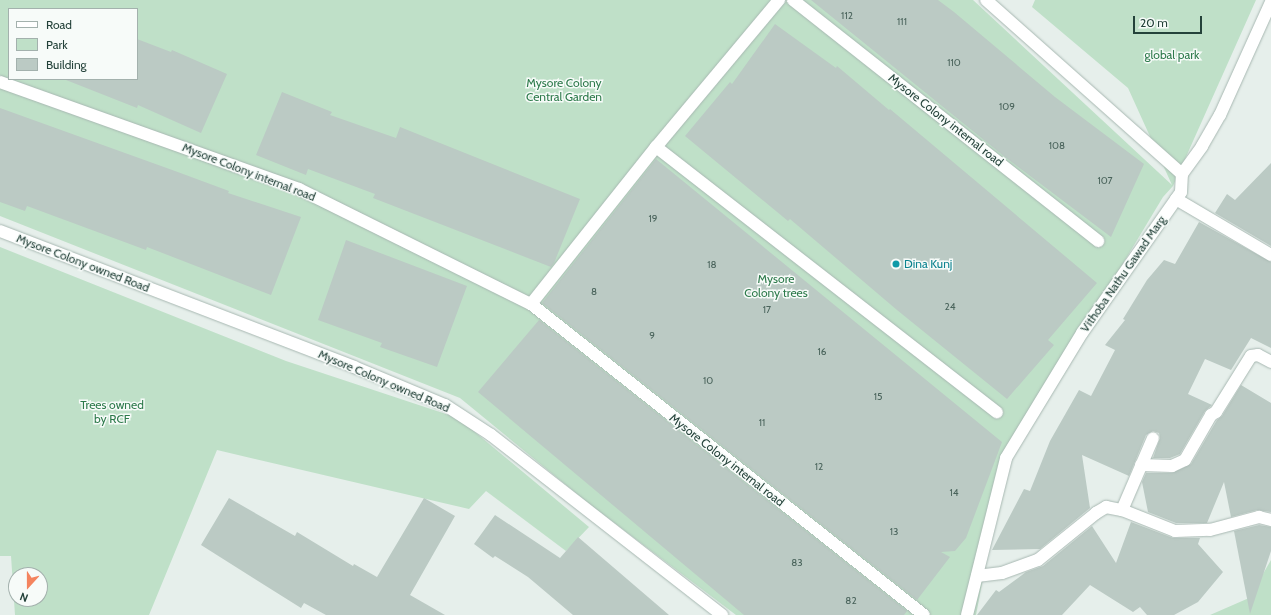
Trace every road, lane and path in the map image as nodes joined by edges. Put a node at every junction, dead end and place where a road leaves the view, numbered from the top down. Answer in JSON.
{"nodes":[{"id":1,"x":779,"y":0,"type":"edge"},
{"id":2,"x":794,"y":0,"type":"edge"},
{"id":3,"x":986,"y":0,"type":"edge"},
{"id":4,"x":1271,"y":2,"type":"edge"},
{"id":5,"x":0,"y":82,"type":"edge"},
{"id":6,"x":656,"y":147,"type":"junction"},
{"id":7,"x":1182,"y":174,"type":"junction"},
{"id":8,"x":1176,"y":199,"type":"junction"},
{"id":9,"x":0,"y":231,"type":"edge"},
{"id":10,"x":1098,"y":241,"type":"dead end"},
{"id":11,"x":1271,"y":255,"type":"edge"},
{"id":12,"x":531,"y":304,"type":"junction"},
{"id":13,"x":1271,"y":362,"type":"edge"},
{"id":14,"x":997,"y":412,"type":"dead end"},
{"id":15,"x":1153,"y":438,"type":"dead end"},
{"id":16,"x":1141,"y":465,"type":"junction"},
{"id":17,"x":1122,"y":510,"type":"junction"},
{"id":18,"x":1271,"y":520,"type":"edge"},
{"id":19,"x":977,"y":576,"type":"junction"},
{"id":20,"x":722,"y":615,"type":"edge"},
{"id":21,"x":924,"y":615,"type":"edge"},
{"id":22,"x":967,"y":615,"type":"edge"}],
"edges":[{"from":1,"to":6,"type":"street"},
{"from":2,"to":10,"type":"street","name":"Mysore Colony internal road"},
{"from":3,"to":7,"type":"street"},
{"from":4,"to":7,"type":"street"},
{"from":5,"to":12,"type":"street","name":"Mysore Colony internal road"},
{"from":6,"to":12,"type":"street"},
{"from":6,"to":14,"type":"street"},
{"from":7,"to":8,"type":"street","name":"Vithoba Nathu Gawad Marg"},
{"from":8,"to":11,"type":"street"},
{"from":8,"to":19,"type":"street","name":"Vithoba Nathu Gawad Marg"},
{"from":9,"to":20,"type":"street","name":"Mysore Colony owned Road"},
{"from":12,"to":21,"type":"street","name":"Mysore Colony internal road"},
{"from":13,"to":16,"type":"street"},
{"from":15,"to":16,"type":"street"},
{"from":16,"to":17,"type":"street"},
{"from":17,"to":18,"type":"street"},
{"from":17,"to":19,"type":"street"},
{"from":19,"to":22,"type":"street","name":"Vithoba Nathu Gawad Marg"}]}
